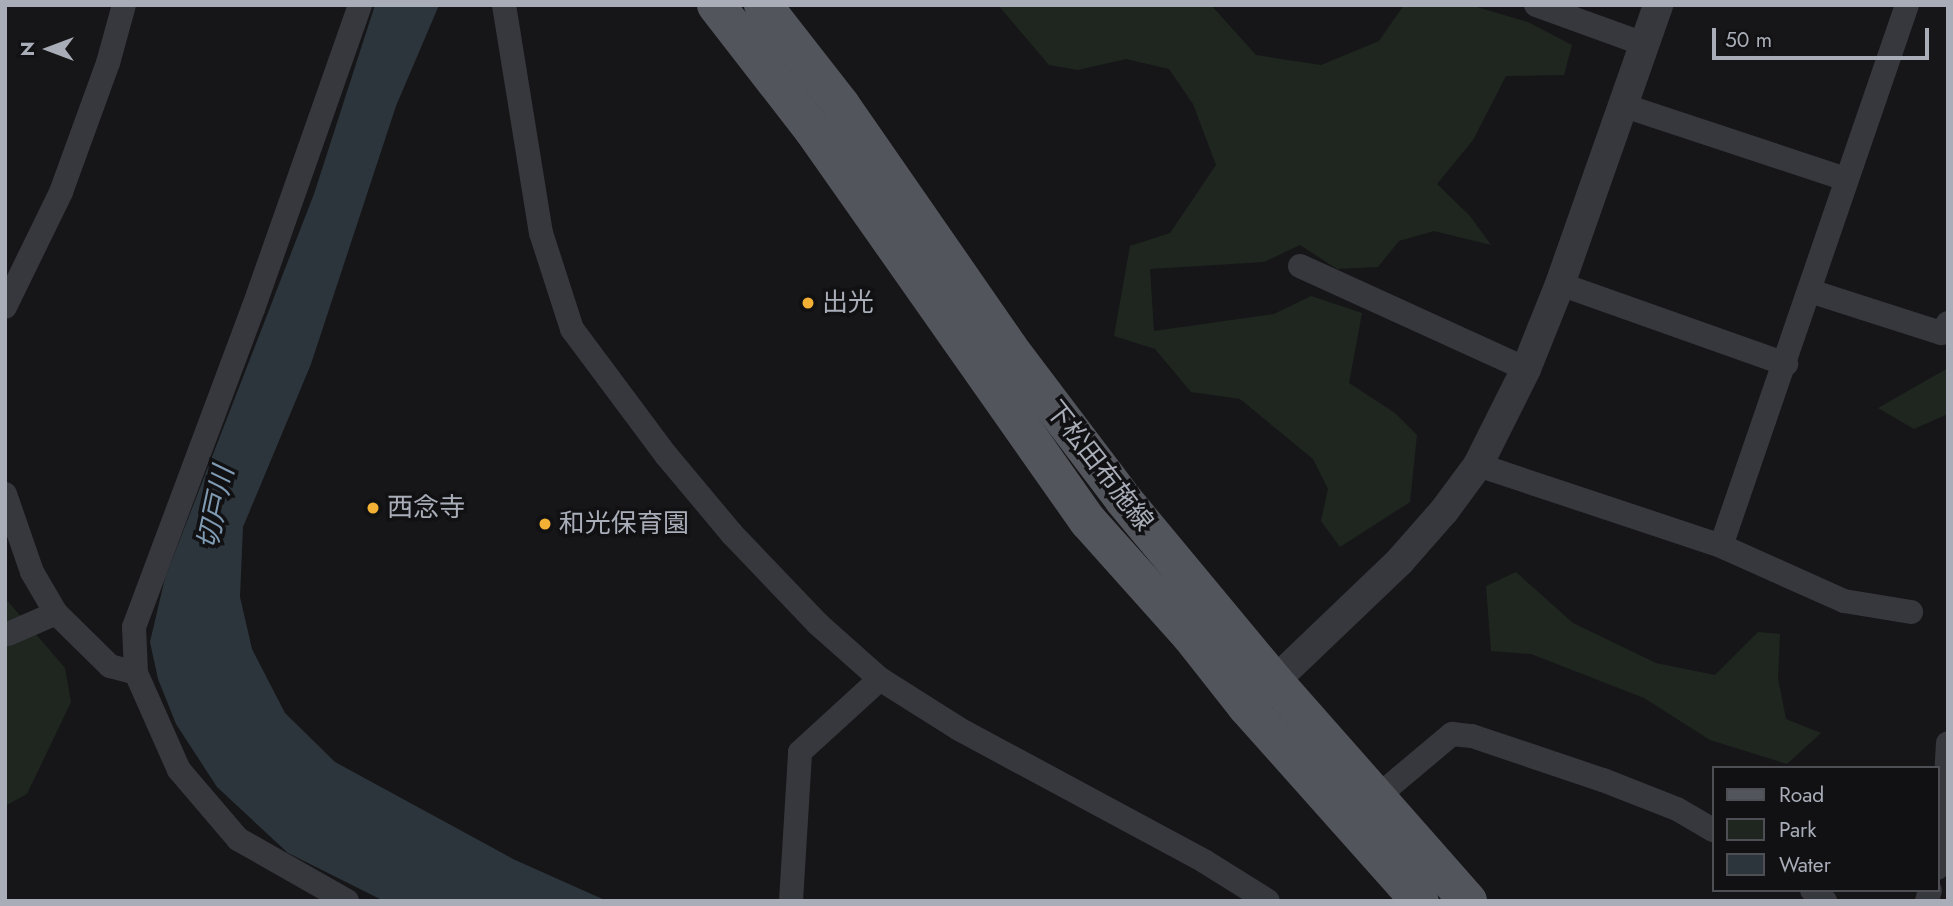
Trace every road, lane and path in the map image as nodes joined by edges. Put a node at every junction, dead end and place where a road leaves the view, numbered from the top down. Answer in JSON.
{"nodes":[{"id":1,"x":124,"y":5,"type":"edge"},
{"id":2,"x":360,"y":5,"type":"edge"},
{"id":3,"x":504,"y":5,"type":"edge"},
{"id":4,"x":716,"y":5,"type":"edge"},
{"id":5,"x":763,"y":5,"type":"edge"},
{"id":6,"x":1536,"y":5,"type":"edge"},
{"id":7,"x":1658,"y":5,"type":"edge"},
{"id":8,"x":1907,"y":5,"type":"edge"},
{"id":9,"x":1644,"y":44,"type":"junction"},
{"id":10,"x":1622,"y":105,"type":"junction"},
{"id":11,"x":1846,"y":179,"type":"junction"},
{"id":12,"x":1300,"y":266,"type":"dead end"},
{"id":13,"x":1560,"y":284,"type":"junction"},
{"id":14,"x":1810,"y":291,"type":"junction"},
{"id":15,"x":5,"y":307,"type":"edge"},
{"id":16,"x":1948,"y":323,"type":"edge"},
{"id":17,"x":1786,"y":364,"type":"junction"},
{"id":18,"x":1526,"y":369,"type":"junction"},
{"id":19,"x":1478,"y":466,"type":"junction"},
{"id":20,"x":5,"y":494,"type":"edge"},
{"id":21,"x":1721,"y":546,"type":"junction"},
{"id":22,"x":56,"y":612,"type":"junction"},
{"id":23,"x":1911,"y":612,"type":"dead end"},
{"id":24,"x":8,"y":634,"type":"dead end"},
{"id":25,"x":136,"y":673,"type":"junction"},
{"id":26,"x":880,"y":679,"type":"junction"},
{"id":27,"x":1275,"y":682,"type":"junction"},
{"id":28,"x":1247,"y":706,"type":"junction"},
{"id":29,"x":1948,"y":743,"type":"edge"},
{"id":30,"x":1378,"y":796,"type":"junction"},
{"id":31,"x":1712,"y":829,"type":"edge"},
{"id":32,"x":1939,"y":862,"type":"edge"},
{"id":33,"x":347,"y":901,"type":"edge"},
{"id":34,"x":791,"y":901,"type":"edge"},
{"id":35,"x":1268,"y":901,"type":"edge"},
{"id":36,"x":1420,"y":901,"type":"edge"},
{"id":37,"x":1468,"y":901,"type":"edge"}],
"edges":[{"from":1,"to":15,"type":"street"},
{"from":2,"to":25,"type":"street"},
{"from":3,"to":26,"type":"street"},
{"from":4,"to":28,"type":"main road","name":"下松田布施線"},
{"from":5,"to":27,"type":"main road","name":"下松田布施線"},
{"from":6,"to":9,"type":"street"},
{"from":7,"to":9,"type":"street"},
{"from":8,"to":11,"type":"street"},
{"from":9,"to":10,"type":"street"},
{"from":10,"to":11,"type":"street"},
{"from":10,"to":13,"type":"street"},
{"from":11,"to":14,"type":"street"},
{"from":12,"to":18,"type":"street"},
{"from":13,"to":17,"type":"street"},
{"from":13,"to":18,"type":"street"},
{"from":14,"to":16,"type":"street"},
{"from":14,"to":17,"type":"street"},
{"from":17,"to":21,"type":"street"},
{"from":18,"to":19,"type":"street"},
{"from":19,"to":21,"type":"street"},
{"from":19,"to":27,"type":"street"},
{"from":20,"to":22,"type":"street"},
{"from":21,"to":23,"type":"street"},
{"from":22,"to":24,"type":"street"},
{"from":22,"to":25,"type":"street"},
{"from":25,"to":33,"type":"street"},
{"from":26,"to":34,"type":"street"},
{"from":26,"to":35,"type":"street"},
{"from":27,"to":28,"type":"street"},
{"from":27,"to":30,"type":"main road","name":"下松田布施線"},
{"from":28,"to":36,"type":"main road","name":"下松田布施線"},
{"from":29,"to":32,"type":"street"},
{"from":30,"to":31,"type":"street"},
{"from":30,"to":37,"type":"main road","name":"下松田布施線"}]}
